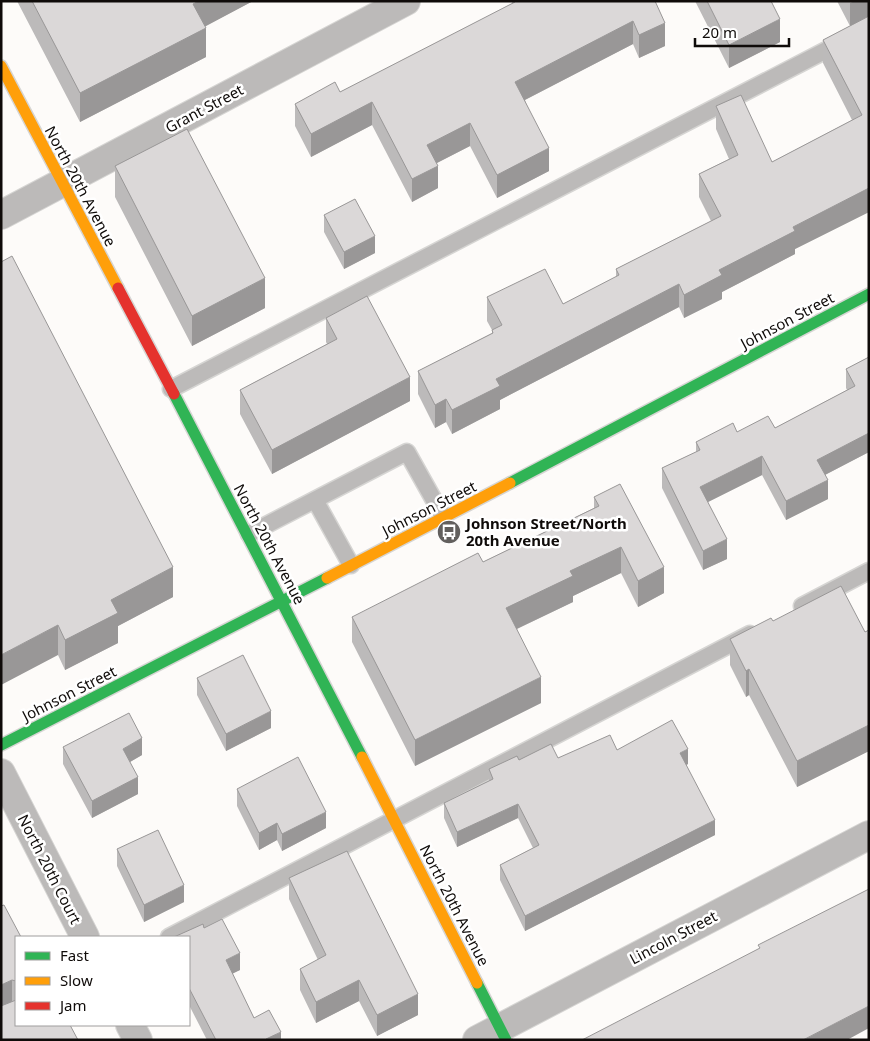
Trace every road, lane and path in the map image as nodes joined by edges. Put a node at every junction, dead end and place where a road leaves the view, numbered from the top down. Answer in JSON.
{"nodes":[{"id":1,"x":406,"y":1,"type":"edge"},
{"id":2,"x":869,"y":28,"type":"edge"},
{"id":3,"x":1,"y":66,"type":"edge"},
{"id":4,"x":62,"y":183,"type":"junction"},
{"id":5,"x":1,"y":215,"type":"edge"},
{"id":6,"x":869,"y":294,"type":"edge"},
{"id":7,"x":171,"y":389,"type":"junction"},
{"id":8,"x":315,"y":500,"type":"junction"},
{"id":9,"x":444,"y":518,"type":"junction"},
{"id":10,"x":249,"y":534,"type":"junction"},
{"id":11,"x":351,"y":566,"type":"junction"},
{"id":12,"x":869,"y":571,"type":"edge"},
{"id":13,"x":283,"y":601,"type":"junction"},
{"id":14,"x":790,"y":613,"type":"edge"},
{"id":15,"x":764,"y":627,"type":"edge"},
{"id":16,"x":1,"y":745,"type":"edge"},
{"id":17,"x":1,"y":774,"type":"edge"},
{"id":18,"x":395,"y":821,"type":"junction"},
{"id":19,"x":869,"y":835,"type":"edge"},
{"id":20,"x":84,"y":936,"type":"edge"},
{"id":21,"x":172,"y":936,"type":"edge"},
{"id":22,"x":131,"y":1026,"type":"edge"},
{"id":23,"x":495,"y":1036,"type":"edge"},
{"id":24,"x":138,"y":1040,"type":"edge"}],
"edges":[{"from":1,"to":4,"type":"street","name":"Grant Street"},
{"from":2,"to":7,"type":"lane"},
{"from":3,"to":4,"type":"street","name":"North 20th Avenue"},
{"from":4,"to":5,"type":"street","name":"Grant Street"},
{"from":4,"to":7,"type":"street","name":"North 20th Avenue"},
{"from":6,"to":9,"type":"street","name":"Johnson Street"},
{"from":7,"to":10,"type":"street","name":"North 20th Avenue"},
{"from":8,"to":9,"type":"lane"},
{"from":8,"to":10,"type":"lane"},
{"from":8,"to":11,"type":"lane"},
{"from":9,"to":11,"type":"street","name":"Johnson Street"},
{"from":10,"to":13,"type":"street","name":"North 20th Avenue"},
{"from":11,"to":13,"type":"street","name":"Johnson Street"},
{"from":12,"to":14,"type":"lane"},
{"from":13,"to":16,"type":"street","name":"Johnson Street"},
{"from":13,"to":18,"type":"street","name":"North 20th Avenue"},
{"from":15,"to":18,"type":"lane"},
{"from":17,"to":20,"type":"street","name":"North 20th Court"},
{"from":18,"to":21,"type":"lane"},
{"from":18,"to":23,"type":"street","name":"North 20th Avenue"},
{"from":19,"to":23,"type":"street","name":"Lincoln Street"},
{"from":22,"to":24,"type":"street"}]}
